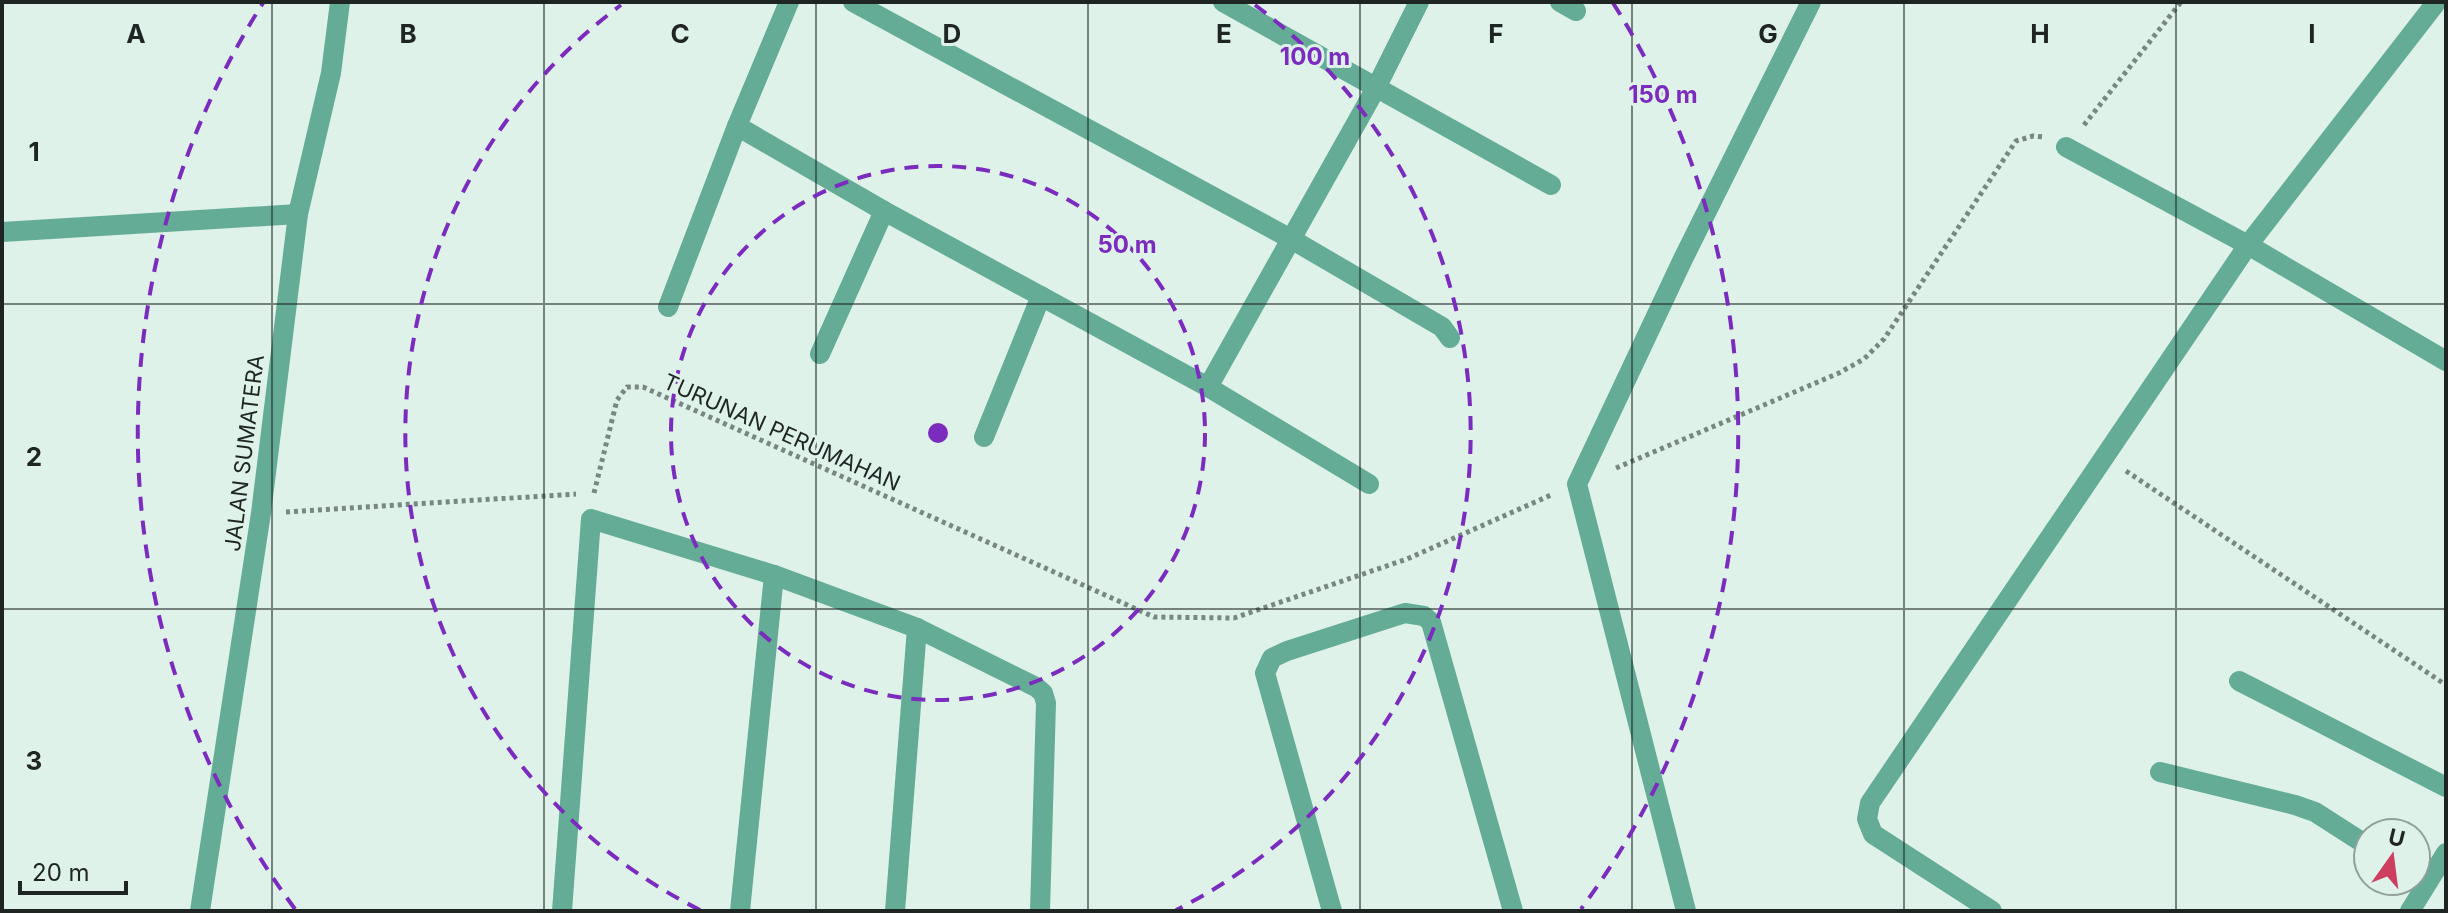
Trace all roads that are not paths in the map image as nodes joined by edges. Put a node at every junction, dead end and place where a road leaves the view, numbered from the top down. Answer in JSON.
{"nodes":[{"id":1,"x":340,"y":2,"type":"edge"},
{"id":2,"x":789,"y":2,"type":"edge"},
{"id":3,"x":853,"y":2,"type":"edge"},
{"id":4,"x":1223,"y":2,"type":"edge"},
{"id":5,"x":1419,"y":2,"type":"edge"},
{"id":6,"x":1811,"y":2,"type":"edge"},
{"id":7,"x":2435,"y":4,"type":"dead end"},
{"id":8,"x":1376,"y":88,"type":"junction"},
{"id":9,"x":737,"y":126,"type":"junction"},
{"id":10,"x":2066,"y":147,"type":"road end"},
{"id":11,"x":1551,"y":185,"type":"dead end"},
{"id":12,"x":884,"y":211,"type":"junction"},
{"id":13,"x":298,"y":214,"type":"junction"},
{"id":14,"x":2,"y":232,"type":"edge"},
{"id":15,"x":1291,"y":239,"type":"junction"},
{"id":16,"x":2248,"y":245,"type":"junction"},
{"id":17,"x":1041,"y":296,"type":"junction"},
{"id":18,"x":668,"y":307,"type":"dead end"},
{"id":19,"x":1450,"y":338,"type":"dead end"},
{"id":20,"x":820,"y":354,"type":"dead end"},
{"id":21,"x":2446,"y":361,"type":"edge"},
{"id":22,"x":1208,"y":387,"type":"junction"},
{"id":23,"x":984,"y":437,"type":"dead end"},
{"id":24,"x":1369,"y":484,"type":"dead end"},
{"id":25,"x":774,"y":575,"type":"junction"},
{"id":26,"x":917,"y":628,"type":"junction"},
{"id":27,"x":2239,"y":681,"type":"dead end"},
{"id":28,"x":2160,"y":772,"type":"dead end"},
{"id":29,"x":2446,"y":787,"type":"edge"},
{"id":30,"x":2352,"y":836,"type":"edge"},
{"id":31,"x":2446,"y":853,"type":"edge"},
{"id":32,"x":2432,"y":869,"type":"edge"},
{"id":33,"x":200,"y":911,"type":"edge"},
{"id":34,"x":562,"y":911,"type":"edge"},
{"id":35,"x":740,"y":911,"type":"edge"},
{"id":36,"x":895,"y":911,"type":"edge"},
{"id":37,"x":1040,"y":911,"type":"edge"},
{"id":38,"x":1332,"y":911,"type":"edge"},
{"id":39,"x":1513,"y":911,"type":"edge"},
{"id":40,"x":1686,"y":911,"type":"edge"},
{"id":41,"x":1992,"y":911,"type":"edge"}],
"edges":[{"from":1,"to":13,"type":"street","name":"JALAN SUMATERA"},
{"from":2,"to":9,"type":"street"},
{"from":3,"to":15,"type":"street"},
{"from":4,"to":8,"type":"street"},
{"from":5,"to":8,"type":"street"},
{"from":6,"to":40,"type":"street"},
{"from":7,"to":16,"type":"street"},
{"from":8,"to":11,"type":"street"},
{"from":8,"to":15,"type":"street"},
{"from":9,"to":12,"type":"street"},
{"from":9,"to":18,"type":"street"},
{"from":10,"to":16,"type":"street"},
{"from":12,"to":17,"type":"street"},
{"from":12,"to":20,"type":"street"},
{"from":13,"to":14,"type":"street"},
{"from":13,"to":33,"type":"street","name":"JALAN SUMATERA"},
{"from":15,"to":19,"type":"street"},
{"from":15,"to":22,"type":"street"},
{"from":16,"to":21,"type":"street"},
{"from":16,"to":41,"type":"street"},
{"from":17,"to":22,"type":"street"},
{"from":17,"to":23,"type":"street"},
{"from":22,"to":24,"type":"street"},
{"from":25,"to":26,"type":"street"},
{"from":25,"to":34,"type":"street"},
{"from":25,"to":35,"type":"street"},
{"from":26,"to":36,"type":"street"},
{"from":26,"to":37,"type":"street"},
{"from":27,"to":29,"type":"street"},
{"from":28,"to":30,"type":"street"},
{"from":31,"to":32,"type":"street"},
{"from":38,"to":39,"type":"street"}]}
